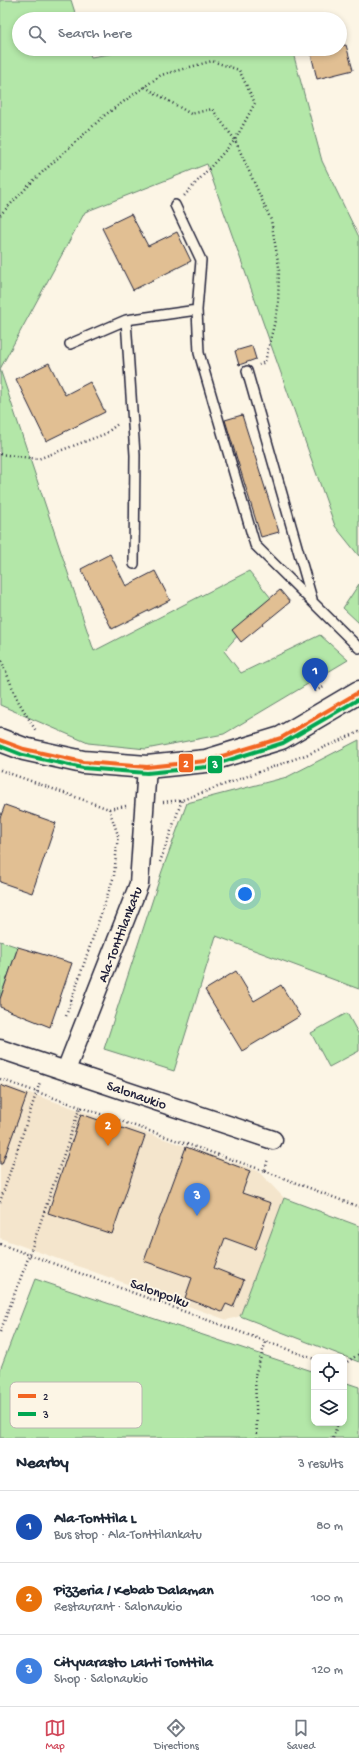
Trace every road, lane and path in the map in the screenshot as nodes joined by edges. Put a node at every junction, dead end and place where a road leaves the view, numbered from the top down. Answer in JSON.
{"nodes":[{"id":1,"x":145,"y":86,"type":"junction"},
{"id":2,"x":235,"y":140,"type":"junction"},
{"id":3,"x":175,"y":205,"type":"joint"},
{"id":4,"x":0,"y":215,"type":"edge"},
{"id":5,"x":197,"y":310,"type":"junction"},
{"id":6,"x":126,"y":320,"type":"junction"},
{"id":7,"x":70,"y":344,"type":"dead end"},
{"id":8,"x":247,"y":371,"type":"joint"},
{"id":9,"x":132,"y":413,"type":"junction"},
{"id":10,"x":0,"y":454,"type":"edge"},
{"id":11,"x":134,"y":564,"type":"dead end"},
{"id":12,"x":312,"y":601,"type":"junction"},
{"id":13,"x":359,"y":648,"type":"edge"},
{"id":14,"x":0,"y":657,"type":"edge"},
{"id":15,"x":359,"y":692,"type":"edge"},
{"id":16,"x":0,"y":740,"type":"edge"},
{"id":17,"x":49,"y":754,"type":"junction"},
{"id":18,"x":147,"y":768,"type":"junction"},
{"id":19,"x":109,"y":809,"type":"dead end"},
{"id":20,"x":63,"y":1022,"type":"dead end"},
{"id":21,"x":0,"y":1049,"type":"edge"},
{"id":22,"x":47,"y":1064,"type":"junction"},
{"id":23,"x":66,"y":1070,"type":"junction"},
{"id":24,"x":0,"y":1079,"type":"edge"},
{"id":25,"x":37,"y":1092,"type":"junction"},
{"id":26,"x":80,"y":1107,"type":"junction"},
{"id":27,"x":273,"y":1140,"type":"joint"},
{"id":28,"x":265,"y":1171,"type":"junction"},
{"id":29,"x":0,"y":1202,"type":"edge"},
{"id":30,"x":359,"y":1207,"type":"edge"},
{"id":31,"x":0,"y":1244,"type":"edge"},
{"id":32,"x":29,"y":1256,"type":"junction"},
{"id":33,"x":0,"y":1332,"type":"edge"},
{"id":34,"x":266,"y":1341,"type":"junction"},
{"id":35,"x":359,"y":1354,"type":"edge"},
{"id":36,"x":311,"y":1358,"type":"edge"},
{"id":37,"x":347,"y":1362,"type":"edge"},
{"id":38,"x":337,"y":1426,"type":"edge"},
{"id":39,"x":256,"y":1438,"type":"edge"},
{"id":40,"x":333,"y":1438,"type":"edge"}],
"edges":[{"from":1,"to":2,"type":"path"},
{"from":1,"to":2,"type":"path"},
{"from":1,"to":4,"type":"path"},
{"from":2,"to":3,"type":"path"},
{"from":2,"to":8,"type":"path"},
{"from":3,"to":5,"type":"lane"},
{"from":5,"to":6,"type":"lane"},
{"from":5,"to":12,"type":"lane"},
{"from":6,"to":7,"type":"lane"},
{"from":6,"to":9,"type":"lane"},
{"from":8,"to":12,"type":"lane"},
{"from":9,"to":10,"type":"path"},
{"from":9,"to":11,"type":"lane"},
{"from":12,"to":13,"type":"lane"},
{"from":14,"to":17,"type":"path"},
{"from":15,"to":18,"type":"street"},
{"from":16,"to":17,"type":"street"},
{"from":17,"to":18,"type":"street"},
{"from":18,"to":23,"type":"street","name":"Ala-Tonttilankatu"},
{"from":19,"to":20,"type":"path"},
{"from":21,"to":22,"type":"street","name":"Salonaukio"},
{"from":22,"to":23,"type":"street","name":"Salonaukio"},
{"from":22,"to":25,"type":"path"},
{"from":23,"to":27,"type":"street","name":"Salonaukio"},
{"from":24,"to":25,"type":"path"},
{"from":25,"to":26,"type":"path"},
{"from":25,"to":29,"type":"path"},
{"from":26,"to":28,"type":"path"},
{"from":26,"to":32,"type":"path"},
{"from":27,"to":28,"type":"path"},
{"from":28,"to":30,"type":"path"},
{"from":31,"to":32,"type":"path","name":"Salonpolku"},
{"from":32,"to":33,"type":"path"},
{"from":32,"to":34,"type":"path","name":"Salonpolku"},
{"from":34,"to":36,"type":"path","name":"Salonpolku"},
{"from":34,"to":39,"type":"path"},
{"from":35,"to":37,"type":"path"},
{"from":38,"to":40,"type":"path"}]}
